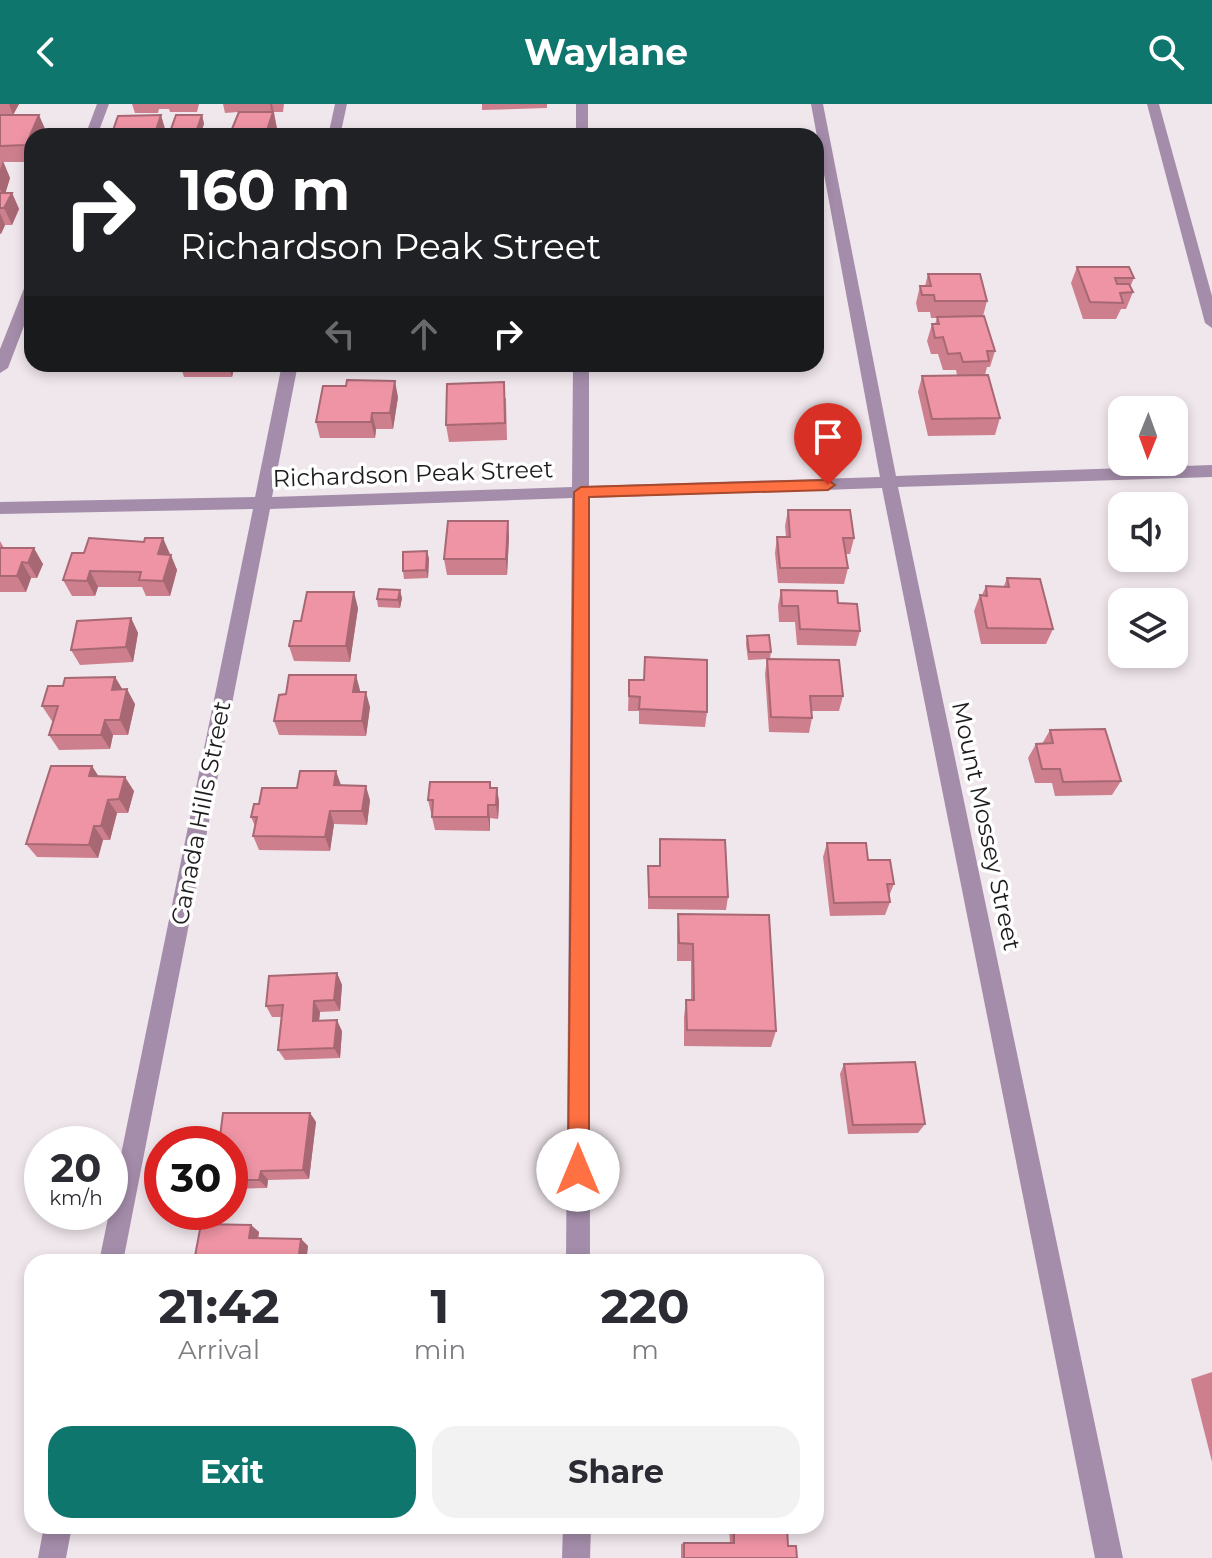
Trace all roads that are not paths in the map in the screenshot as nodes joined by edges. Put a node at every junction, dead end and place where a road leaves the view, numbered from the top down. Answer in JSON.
{"nodes":[{"id":1,"x":103,"y":104,"type":"edge"},
{"id":2,"x":341,"y":104,"type":"edge"},
{"id":3,"x":582,"y":104,"type":"edge"},
{"id":4,"x":817,"y":104,"type":"edge"},
{"id":5,"x":1153,"y":104,"type":"edge"},
{"id":6,"x":94,"y":128,"type":"edge"},
{"id":7,"x":336,"y":128,"type":"edge"},
{"id":8,"x":582,"y":128,"type":"edge"},
{"id":9,"x":822,"y":128,"type":"edge"},
{"id":10,"x":824,"y":141,"type":"edge"},
{"id":11,"x":24,"y":306,"type":"edge"},
{"id":12,"x":1212,"y":323,"type":"edge"},
{"id":13,"x":0,"y":368,"type":"edge"},
{"id":14,"x":288,"y":372,"type":"edge"},
{"id":15,"x":581,"y":372,"type":"edge"},
{"id":16,"x":1212,"y":471,"type":"edge"},
{"id":17,"x":889,"y":483,"type":"junction"},
{"id":18,"x":581,"y":492,"type":"junction"},
{"id":19,"x":263,"y":503,"type":"junction"},
{"id":20,"x":0,"y":508,"type":"edge"},
{"id":21,"x":113,"y":1254,"type":"edge"},
{"id":22,"x":578,"y":1254,"type":"edge"},
{"id":23,"x":56,"y":1534,"type":"edge"},
{"id":24,"x":577,"y":1534,"type":"edge"},
{"id":25,"x":52,"y":1558,"type":"edge"},
{"id":26,"x":576,"y":1558,"type":"edge"},
{"id":27,"x":1109,"y":1558,"type":"edge"}],
"edges":[{"from":1,"to":6,"type":"street"},
{"from":2,"to":7,"type":"street"},
{"from":3,"to":8,"type":"street"},
{"from":4,"to":9,"type":"street","name":"Mount Mossey Street"},
{"from":5,"to":12,"type":"street"},
{"from":10,"to":17,"type":"street","name":"Mount Mossey Street"},
{"from":11,"to":13,"type":"street"},
{"from":14,"to":19,"type":"street","name":"Canada Hills Street"},
{"from":15,"to":18,"type":"street"},
{"from":16,"to":17,"type":"street","name":"Richardson Peak Street"},
{"from":17,"to":18,"type":"street","name":"Richardson Peak Street"},
{"from":17,"to":27,"type":"street","name":"Mount Mossey Street"},
{"from":18,"to":19,"type":"street","name":"Richardson Peak Street"},
{"from":18,"to":22,"type":"street"},
{"from":19,"to":20,"type":"street","name":"Richardson Peak Street"},
{"from":19,"to":21,"type":"street","name":"Canada Hills Street"},
{"from":23,"to":25,"type":"street"},
{"from":24,"to":26,"type":"street"}]}
